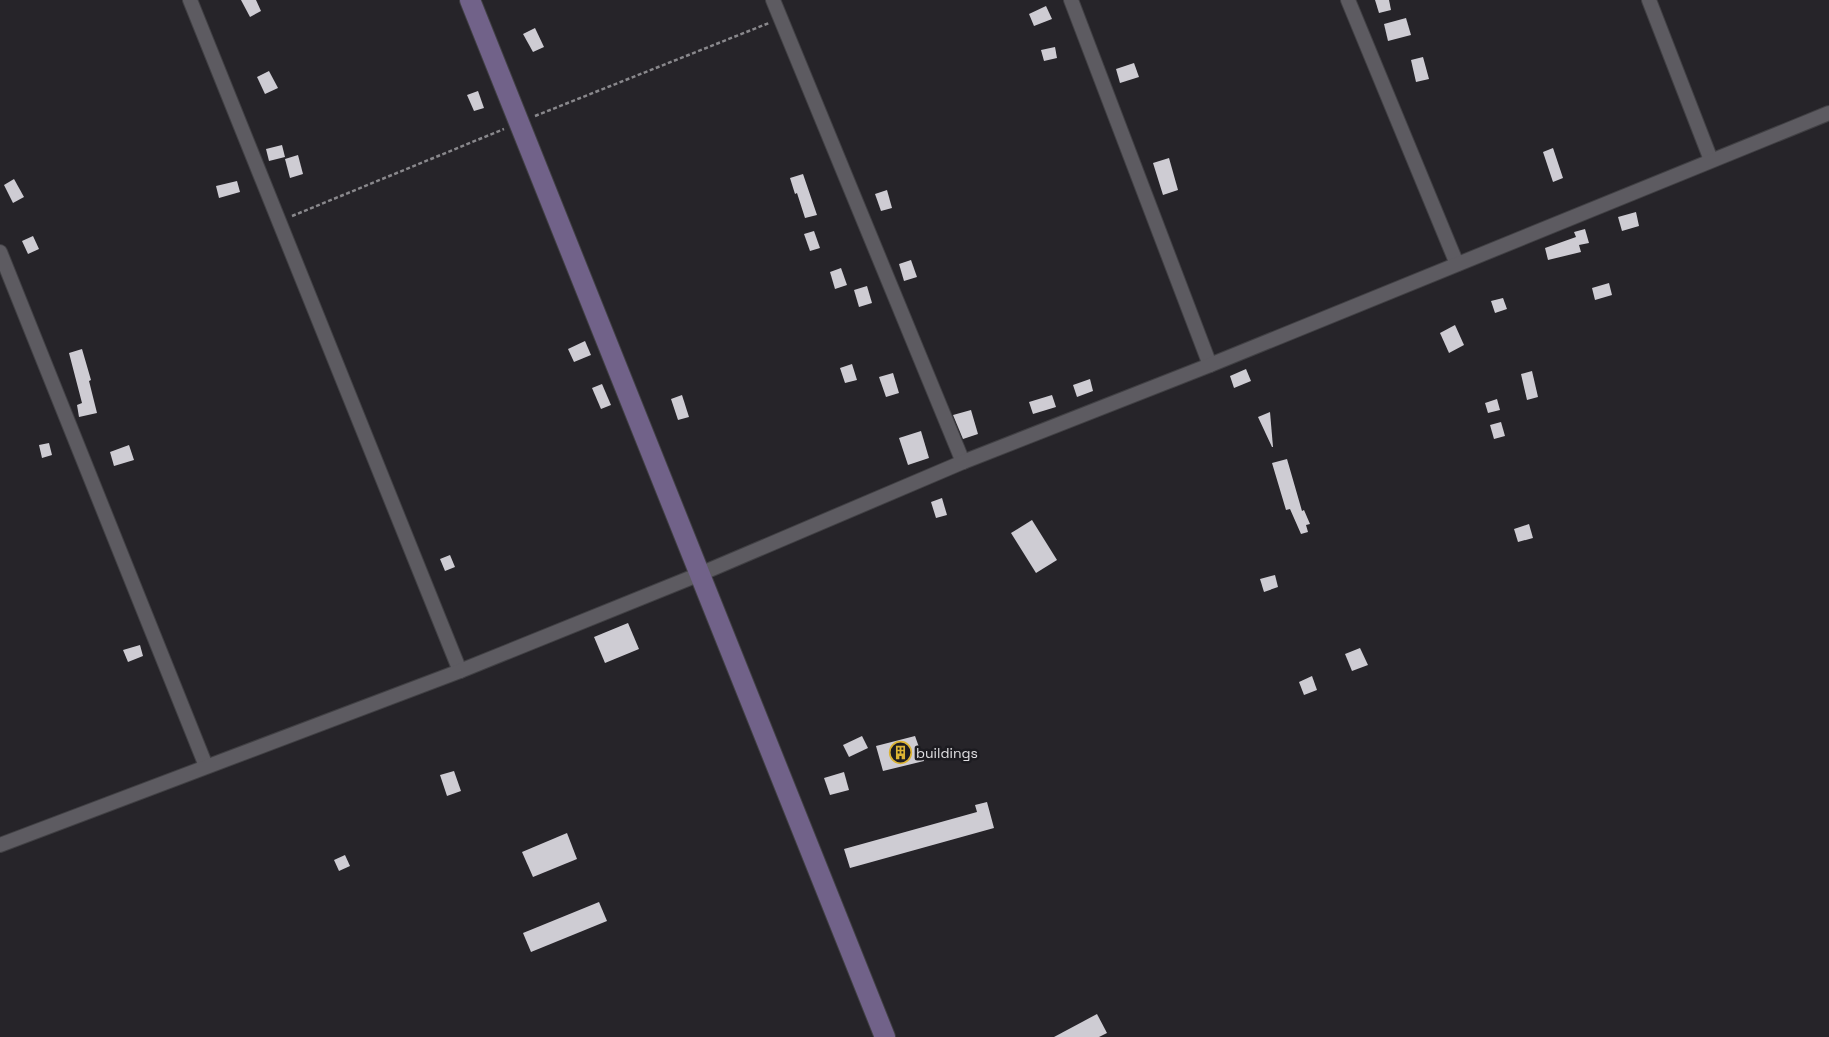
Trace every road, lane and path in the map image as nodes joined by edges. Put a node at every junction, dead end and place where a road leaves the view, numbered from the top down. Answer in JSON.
{"nodes":[{"id":1,"x":190,"y":0,"type":"edge"},
{"id":2,"x":470,"y":0,"type":"edge"},
{"id":3,"x":773,"y":0,"type":"edge"},
{"id":4,"x":1071,"y":0,"type":"edge"},
{"id":5,"x":1348,"y":0,"type":"edge"},
{"id":6,"x":1649,"y":0,"type":"edge"},
{"id":7,"x":1829,"y":113,"type":"edge"},
{"id":8,"x":1711,"y":160,"type":"junction"},
{"id":9,"x":0,"y":252,"type":"edge"},
{"id":10,"x":1457,"y":264,"type":"junction"},
{"id":11,"x":1210,"y":365,"type":"junction"},
{"id":12,"x":963,"y":462,"type":"junction"},
{"id":13,"x":700,"y":574,"type":"junction"},
{"id":14,"x":460,"y":671,"type":"junction"},
{"id":15,"x":206,"y":766,"type":"junction"},
{"id":16,"x":0,"y":845,"type":"edge"},
{"id":17,"x":885,"y":1037,"type":"edge"}],
"edges":[{"from":1,"to":14,"type":"street"},
{"from":2,"to":13,"type":"street"},
{"from":3,"to":12,"type":"street"},
{"from":4,"to":11,"type":"street"},
{"from":5,"to":10,"type":"street"},
{"from":6,"to":8,"type":"street"},
{"from":7,"to":8,"type":"street"},
{"from":8,"to":10,"type":"street"},
{"from":9,"to":15,"type":"street"},
{"from":10,"to":11,"type":"street"},
{"from":11,"to":12,"type":"street"},
{"from":12,"to":13,"type":"street"},
{"from":13,"to":14,"type":"street"},
{"from":13,"to":17,"type":"street"},
{"from":14,"to":15,"type":"street"},
{"from":15,"to":16,"type":"street"}]}
